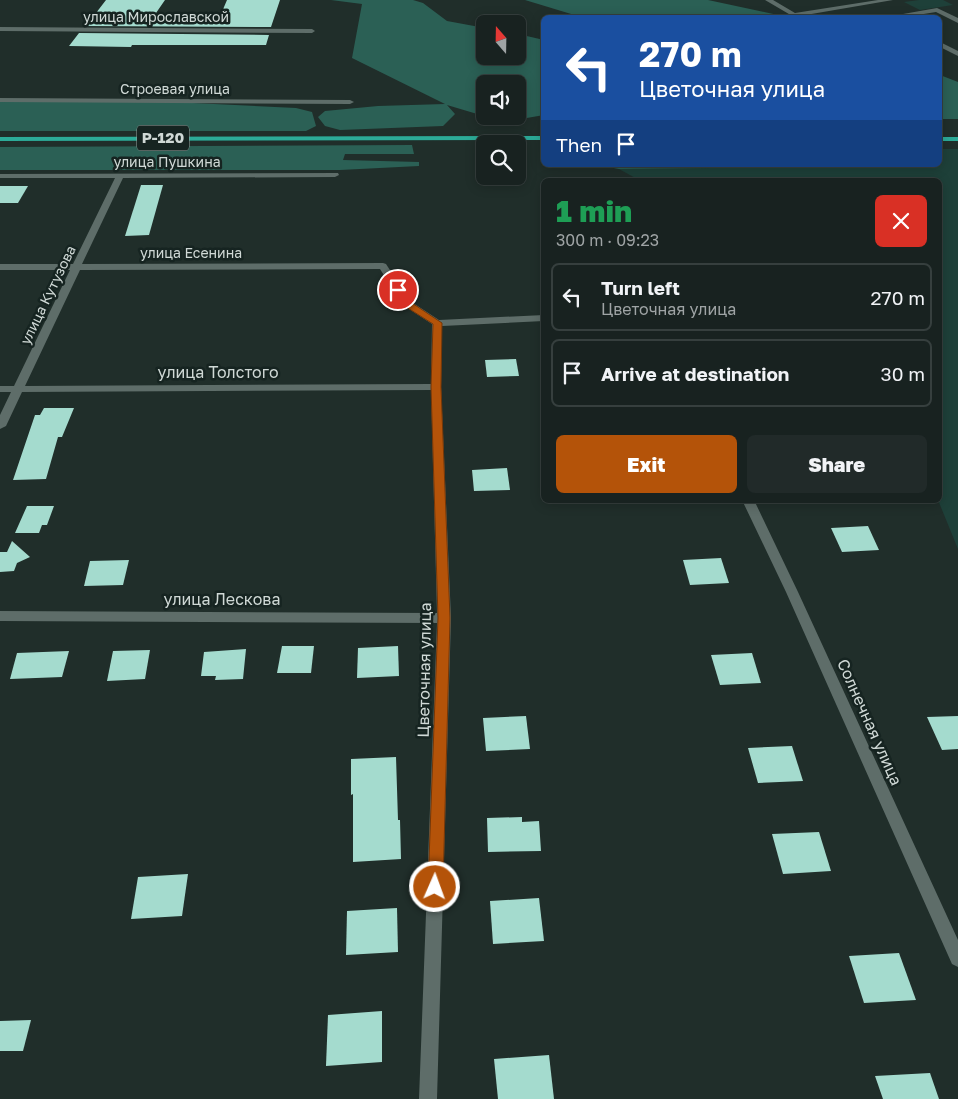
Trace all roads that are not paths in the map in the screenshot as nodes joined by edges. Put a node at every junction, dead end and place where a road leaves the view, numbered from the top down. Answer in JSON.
{"nodes":[{"id":1,"x":768,"y":0,"type":"edge"},
{"id":2,"x":858,"y":0,"type":"edge"},
{"id":3,"x":890,"y":0,"type":"edge"},
{"id":4,"x":867,"y":5,"type":"junction"},
{"id":5,"x":874,"y":9,"type":"dead end"},
{"id":6,"x":882,"y":13,"type":"dead end"},
{"id":7,"x":886,"y":15,"type":"edge"},
{"id":8,"x":903,"y":15,"type":"edge"},
{"id":9,"x":958,"y":21,"type":"edge"},
{"id":10,"x":0,"y":29,"type":"edge"},
{"id":11,"x":312,"y":31,"type":"dead end"},
{"id":12,"x":942,"y":45,"type":"edge"},
{"id":13,"x":958,"y":54,"type":"edge"},
{"id":14,"x":0,"y":100,"type":"edge"},
{"id":15,"x":350,"y":102,"type":"dead end"},
{"id":16,"x":541,"y":138,"type":"edge"},
{"id":17,"x":0,"y":139,"type":"edge"},
{"id":18,"x":942,"y":139,"type":"edge"},
{"id":19,"x":958,"y":139,"type":"edge"},
{"id":20,"x":335,"y":175,"type":"dead end"},
{"id":21,"x":0,"y":176,"type":"edge"},
{"id":22,"x":120,"y":176,"type":"junction"},
{"id":23,"x":0,"y":267,"type":"edge"},
{"id":24,"x":77,"y":267,"type":"junction"},
{"id":25,"x":541,"y":318,"type":"edge"},
{"id":26,"x":437,"y":323,"type":"junction"},
{"id":27,"x":436,"y":387,"type":"junction"},
{"id":28,"x":0,"y":389,"type":"edge"},
{"id":29,"x":17,"y":389,"type":"junction"},
{"id":30,"x":0,"y":426,"type":"edge"},
{"id":31,"x":749,"y":503,"type":"edge"},
{"id":32,"x":0,"y":616,"type":"edge"},
{"id":33,"x":444,"y":618,"type":"junction"},
{"id":34,"x":958,"y":959,"type":"edge"},
{"id":35,"x":428,"y":1099,"type":"edge"}],
"edges":[{"from":1,"to":4,"type":"street"},
{"from":2,"to":4,"type":"street"},
{"from":3,"to":4,"type":"street"},
{"from":4,"to":5,"type":"street"},
{"from":6,"to":7,"type":"street"},
{"from":8,"to":9,"type":"street"},
{"from":10,"to":11,"type":"street","name":"улица Мирославской"},
{"from":12,"to":13,"type":"street"},
{"from":14,"to":15,"type":"street","name":"Строевая улица"},
{"from":16,"to":17,"type":"main road","number":"Р-120"},
{"from":18,"to":19,"type":"main road"},
{"from":20,"to":22,"type":"street","name":"улица Пушкина"},
{"from":21,"to":22,"type":"street","name":"улица Пушкина"},
{"from":22,"to":24,"type":"street","name":"улица Кутузова"},
{"from":23,"to":24,"type":"street","name":"улица Есенина"},
{"from":24,"to":26,"type":"street","name":"улица Есенина"},
{"from":24,"to":29,"type":"street","name":"улица Кутузова"},
{"from":25,"to":26,"type":"street"},
{"from":26,"to":27,"type":"street","name":"Цветочная улица"},
{"from":27,"to":29,"type":"street","name":"улица Толстого"},
{"from":27,"to":33,"type":"street","name":"Цветочная улица"},
{"from":28,"to":29,"type":"street","name":"улица Толстого"},
{"from":29,"to":30,"type":"street","name":"улица Кутузова"},
{"from":31,"to":34,"type":"street","name":"Солнечная улица"},
{"from":32,"to":33,"type":"street","name":"улица Лескова"},
{"from":33,"to":35,"type":"street","name":"Цветочная улица"}]}
